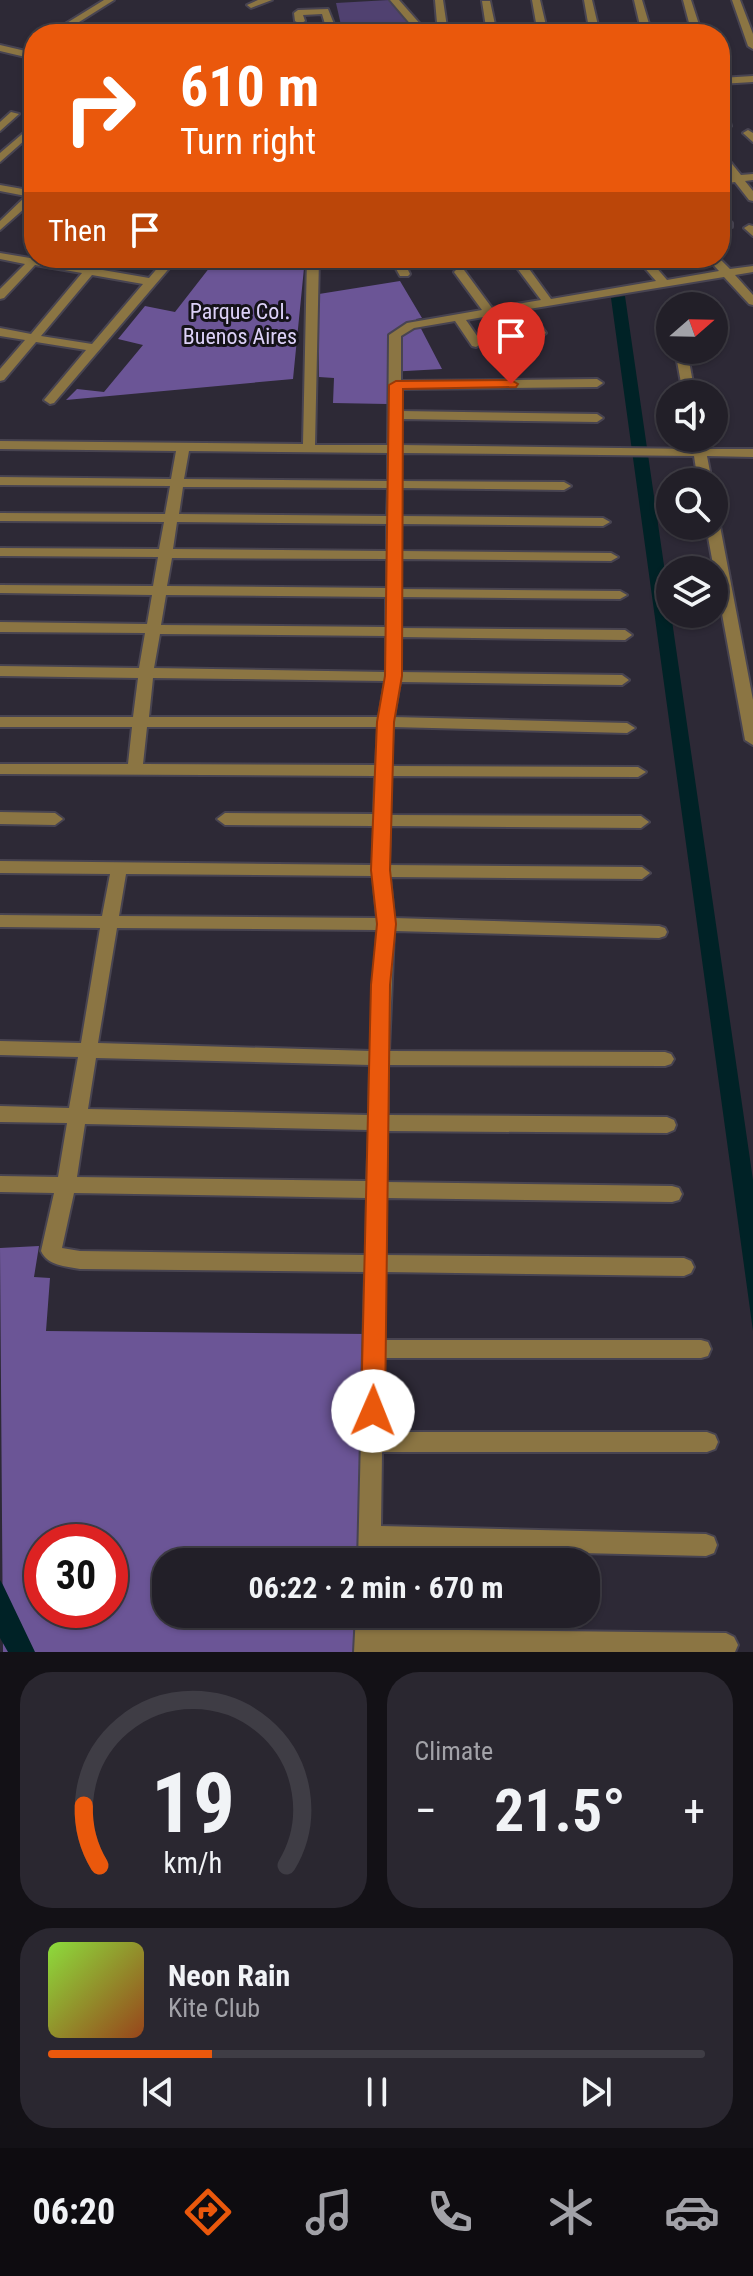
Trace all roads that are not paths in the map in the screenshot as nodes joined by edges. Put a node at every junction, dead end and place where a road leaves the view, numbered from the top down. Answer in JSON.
{"nodes":[{"id":1,"x":110,"y":0,"type":"edge"},
{"id":2,"x":268,"y":0,"type":"edge"},
{"id":3,"x":394,"y":0,"type":"edge"},
{"id":4,"x":439,"y":0,"type":"edge"},
{"id":5,"x":536,"y":0,"type":"edge"},
{"id":6,"x":588,"y":0,"type":"edge"},
{"id":7,"x":638,"y":0,"type":"edge"},
{"id":8,"x":687,"y":0,"type":"edge"},
{"id":9,"x":736,"y":0,"type":"edge"},
{"id":10,"x":486,"y":1,"type":"edge"},
{"id":11,"x":251,"y":5,"type":"dead end"},
{"id":12,"x":300,"y":21,"type":"dead end"},
{"id":13,"x":70,"y":24,"type":"edge"},
{"id":14,"x":330,"y":24,"type":"edge"},
{"id":15,"x":415,"y":24,"type":"edge"},
{"id":16,"x":442,"y":24,"type":"edge"},
{"id":17,"x":490,"y":24,"type":"edge"},
{"id":18,"x":541,"y":24,"type":"edge"},
{"id":19,"x":593,"y":24,"type":"edge"},
{"id":20,"x":644,"y":24,"type":"edge"},
{"id":21,"x":694,"y":24,"type":"edge"},
{"id":22,"x":753,"y":46,"type":"edge"},
{"id":23,"x":0,"y":48,"type":"edge"},
{"id":24,"x":22,"y":54,"type":"edge"},
{"id":25,"x":753,"y":79,"type":"edge"},
{"id":26,"x":730,"y":80,"type":"edge"},
{"id":27,"x":14,"y":114,"type":"dead end"},
{"id":28,"x":0,"y":128,"type":"edge"},
{"id":29,"x":24,"y":136,"type":"edge"},
{"id":30,"x":0,"y":159,"type":"edge"},
{"id":31,"x":730,"y":169,"type":"edge"},
{"id":32,"x":753,"y":177,"type":"edge"},
{"id":33,"x":738,"y":179,"type":"junction"},
{"id":34,"x":730,"y":180,"type":"edge"},
{"id":35,"x":0,"y":188,"type":"edge"},
{"id":36,"x":24,"y":192,"type":"edge"},
{"id":37,"x":753,"y":198,"type":"edge"},
{"id":38,"x":24,"y":204,"type":"edge"},
{"id":39,"x":0,"y":227,"type":"edge"},
{"id":40,"x":0,"y":256,"type":"edge"},
{"id":41,"x":24,"y":259,"type":"edge"},
{"id":42,"x":27,"y":268,"type":"edge"},
{"id":43,"x":74,"y":268,"type":"edge"},
{"id":44,"x":91,"y":268,"type":"edge"},
{"id":45,"x":163,"y":268,"type":"edge"},
{"id":46,"x":313,"y":268,"type":"edge"},
{"id":47,"x":401,"y":268,"type":"edge"},
{"id":48,"x":456,"y":268,"type":"edge"},
{"id":49,"x":523,"y":268,"type":"edge"},
{"id":50,"x":651,"y":268,"type":"edge"},
{"id":51,"x":722,"y":268,"type":"edge"},
{"id":52,"x":753,"y":269,"type":"edge"},
{"id":53,"x":88,"y":271,"type":"junction"},
{"id":54,"x":726,"y":273,"type":"junction"},
{"id":55,"x":404,"y":274,"type":"dead end"},
{"id":56,"x":151,"y":282,"type":"junction"},
{"id":57,"x":664,"y":283,"type":"junction"},
{"id":58,"x":0,"y":296,"type":"edge"},
{"id":59,"x":548,"y":302,"type":"junction"},
{"id":60,"x":753,"y":302,"type":"edge"},
{"id":61,"x":521,"y":307,"type":"junction"},
{"id":62,"x":489,"y":312,"type":"junction"},
{"id":63,"x":458,"y":317,"type":"junction"},
{"id":64,"x":0,"y":332,"type":"edge"},
{"id":65,"x":540,"y":333,"type":"dead end"},
{"id":66,"x":31,"y":337,"type":"junction"},
{"id":67,"x":476,"y":343,"type":"dead end"},
{"id":68,"x":94,"y":348,"type":"junction"},
{"id":69,"x":0,"y":377,"type":"edge"},
{"id":70,"x":597,"y":383,"type":"dead end"},
{"id":71,"x":396,"y":385,"type":"junction"},
{"id":72,"x":50,"y":400,"type":"dead end"},
{"id":73,"x":396,"y":415,"type":"junction"},
{"id":74,"x":597,"y":418,"type":"dead end"},
{"id":75,"x":0,"y":436,"type":"edge"},
{"id":76,"x":310,"y":444,"type":"junction"},
{"id":77,"x":0,"y":445,"type":"edge"},
{"id":78,"x":401,"y":446,"type":"junction"},
{"id":79,"x":183,"y":447,"type":"junction"},
{"id":80,"x":728,"y":449,"type":"edge"},
{"id":81,"x":656,"y":451,"type":"edge"},
{"id":82,"x":753,"y":453,"type":"edge"},
{"id":83,"x":0,"y":481,"type":"edge"},
{"id":84,"x":178,"y":483,"type":"junction"},
{"id":85,"x":395,"y":486,"type":"junction"},
{"id":86,"x":564,"y":486,"type":"dead end"},
{"id":87,"x":0,"y":517,"type":"edge"},
{"id":88,"x":173,"y":517,"type":"junction"},
{"id":89,"x":395,"y":520,"type":"junction"},
{"id":90,"x":603,"y":522,"type":"dead end"},
{"id":91,"x":716,"y":540,"type":"edge"},
{"id":92,"x":0,"y":552,"type":"edge"},
{"id":93,"x":168,"y":553,"type":"junction"},
{"id":94,"x":395,"y":554,"type":"junction"},
{"id":95,"x":611,"y":557,"type":"dead end"},
{"id":96,"x":0,"y":589,"type":"edge"},
{"id":97,"x":160,"y":590,"type":"junction"},
{"id":98,"x":394,"y":592,"type":"junction"},
{"id":99,"x":620,"y":595,"type":"dead end"},
{"id":100,"x":0,"y":627,"type":"edge"},
{"id":101,"x":153,"y":628,"type":"junction"},
{"id":102,"x":394,"y":632,"type":"junction"},
{"id":103,"x":625,"y":635,"type":"dead end"},
{"id":104,"x":0,"y":671,"type":"edge"},
{"id":105,"x":146,"y":673,"type":"junction"},
{"id":106,"x":393,"y":676,"type":"junction"},
{"id":107,"x":622,"y":680,"type":"dead end"},
{"id":108,"x":748,"y":683,"type":"edge"},
{"id":109,"x":0,"y":722,"type":"edge"},
{"id":110,"x":141,"y":722,"type":"junction"},
{"id":111,"x":386,"y":722,"type":"junction"},
{"id":112,"x":627,"y":728,"type":"dead end"},
{"id":113,"x":753,"y":740,"type":"edge"},
{"id":114,"x":0,"y":769,"type":"edge"},
{"id":115,"x":135,"y":770,"type":"junction"},
{"id":116,"x":383,"y":772,"type":"junction"},
{"id":117,"x":638,"y":772,"type":"dead end"},
{"id":118,"x":0,"y":818,"type":"edge"},
{"id":119,"x":55,"y":819,"type":"dead end"},
{"id":120,"x":225,"y":819,"type":"dead end"},
{"id":121,"x":382,"y":820,"type":"junction"},
{"id":122,"x":641,"y":822,"type":"dead end"},
{"id":123,"x":0,"y":867,"type":"edge"},
{"id":124,"x":119,"y":867,"type":"junction"},
{"id":125,"x":381,"y":870,"type":"junction"},
{"id":126,"x":642,"y":873,"type":"dead end"},
{"id":127,"x":0,"y":921,"type":"edge"},
{"id":128,"x":111,"y":922,"type":"junction"},
{"id":129,"x":386,"y":924,"type":"junction"},
{"id":130,"x":659,"y":932,"type":"dead end"},
{"id":131,"x":0,"y":1048,"type":"edge"},
{"id":132,"x":90,"y":1048,"type":"junction"},
{"id":133,"x":381,"y":1058,"type":"junction"},
{"id":134,"x":665,"y":1059,"type":"dead end"},
{"id":135,"x":0,"y":1114,"type":"edge"},
{"id":136,"x":79,"y":1114,"type":"junction"},
{"id":137,"x":379,"y":1123,"type":"junction"},
{"id":138,"x":667,"y":1125,"type":"dead end"},
{"id":139,"x":0,"y":1184,"type":"edge"},
{"id":140,"x":66,"y":1184,"type":"junction"},
{"id":141,"x":378,"y":1187,"type":"junction"},
{"id":142,"x":672,"y":1194,"type":"dead end"},
{"id":143,"x":373,"y":1263,"type":"junction"},
{"id":144,"x":684,"y":1267,"type":"dead end"},
{"id":145,"x":374,"y":1349,"type":"junction"},
{"id":146,"x":701,"y":1349,"type":"dead end"},
{"id":147,"x":372,"y":1442,"type":"junction"},
{"id":148,"x":707,"y":1442,"type":"dead end"},
{"id":149,"x":370,"y":1537,"type":"junction"},
{"id":150,"x":706,"y":1545,"type":"dead end"},
{"id":151,"x":370,"y":1548,"type":"edge"},
{"id":152,"x":726,"y":1645,"type":"dead end"},
{"id":153,"x":366,"y":1646,"type":"edge"}],
"edges":[{"from":1,"to":13,"type":"street"},
{"from":2,"to":11,"type":"street"},
{"from":3,"to":15,"type":"street"},
{"from":4,"to":16,"type":"street"},
{"from":5,"to":18,"type":"street"},
{"from":6,"to":19,"type":"street"},
{"from":7,"to":20,"type":"street"},
{"from":8,"to":21,"type":"street"},
{"from":9,"to":22,"type":"street"},
{"from":10,"to":17,"type":"street"},
{"from":12,"to":14,"type":"street"},
{"from":23,"to":24,"type":"street"},
{"from":25,"to":26,"type":"street"},
{"from":27,"to":28,"type":"street"},
{"from":29,"to":30,"type":"street"},
{"from":31,"to":33,"type":"street"},
{"from":32,"to":33,"type":"street"},
{"from":33,"to":34,"type":"street"},
{"from":33,"to":37,"type":"street"},
{"from":35,"to":36,"type":"street"},
{"from":38,"to":39,"type":"street"},
{"from":40,"to":41,"type":"street"},
{"from":42,"to":58,"type":"street"},
{"from":43,"to":53,"type":"street"},
{"from":44,"to":53,"type":"street"},
{"from":45,"to":56,"type":"street"},
{"from":46,"to":76,"type":"street"},
{"from":47,"to":55,"type":"street"},
{"from":48,"to":62,"type":"street"},
{"from":49,"to":59,"type":"street"},
{"from":50,"to":57,"type":"street"},
{"from":51,"to":54,"type":"street"},
{"from":52,"to":54,"type":"street"},
{"from":53,"to":56,"type":"street"},
{"from":53,"to":66,"type":"street"},
{"from":54,"to":57,"type":"street"},
{"from":54,"to":60,"type":"street"},
{"from":56,"to":68,"type":"street"},
{"from":57,"to":59,"type":"street"},
{"from":59,"to":61,"type":"street"},
{"from":61,"to":62,"type":"street"},
{"from":61,"to":65,"type":"street"},
{"from":62,"to":63,"type":"street"},
{"from":63,"to":67,"type":"street"},
{"from":63,"to":71,"type":"street"},
{"from":64,"to":66,"type":"street"},
{"from":66,"to":68,"type":"street"},
{"from":66,"to":69,"type":"street"},
{"from":68,"to":72,"type":"street"},
{"from":70,"to":71,"type":"street"},
{"from":71,"to":73,"type":"street"},
{"from":73,"to":74,"type":"street"},
{"from":73,"to":78,"type":"street"},
{"from":75,"to":76,"type":"street"},
{"from":76,"to":78,"type":"street"},
{"from":76,"to":79,"type":"street"},
{"from":77,"to":79,"type":"street"},
{"from":78,"to":81,"type":"street"},
{"from":78,"to":85,"type":"street"},
{"from":79,"to":84,"type":"street"},
{"from":80,"to":82,"type":"street"},
{"from":83,"to":84,"type":"street"},
{"from":84,"to":85,"type":"street"},
{"from":84,"to":88,"type":"street"},
{"from":85,"to":86,"type":"street"},
{"from":85,"to":89,"type":"street"},
{"from":87,"to":88,"type":"street"},
{"from":88,"to":89,"type":"street"},
{"from":88,"to":93,"type":"street"},
{"from":89,"to":90,"type":"street"},
{"from":89,"to":94,"type":"street"},
{"from":91,"to":108,"type":"street"},
{"from":92,"to":93,"type":"street"},
{"from":93,"to":94,"type":"street"},
{"from":93,"to":97,"type":"street"},
{"from":94,"to":95,"type":"street"},
{"from":94,"to":98,"type":"street"},
{"from":96,"to":97,"type":"street"},
{"from":97,"to":98,"type":"street"},
{"from":97,"to":101,"type":"street"},
{"from":98,"to":99,"type":"street"},
{"from":98,"to":102,"type":"street"},
{"from":100,"to":101,"type":"street"},
{"from":101,"to":102,"type":"street"},
{"from":101,"to":105,"type":"street"},
{"from":102,"to":103,"type":"street"},
{"from":102,"to":106,"type":"street"},
{"from":104,"to":105,"type":"street"},
{"from":105,"to":106,"type":"street"},
{"from":105,"to":110,"type":"street"},
{"from":106,"to":107,"type":"street"},
{"from":106,"to":111,"type":"street"},
{"from":108,"to":113,"type":"street"},
{"from":109,"to":110,"type":"street"},
{"from":110,"to":111,"type":"street"},
{"from":110,"to":115,"type":"street"},
{"from":111,"to":112,"type":"street"},
{"from":111,"to":116,"type":"street"},
{"from":114,"to":115,"type":"street"},
{"from":115,"to":116,"type":"street"},
{"from":116,"to":117,"type":"street"},
{"from":116,"to":121,"type":"street"},
{"from":118,"to":119,"type":"street"},
{"from":120,"to":121,"type":"street"},
{"from":121,"to":122,"type":"street"},
{"from":121,"to":125,"type":"street"},
{"from":123,"to":124,"type":"street"},
{"from":124,"to":125,"type":"street"},
{"from":124,"to":128,"type":"street"},
{"from":125,"to":126,"type":"street"},
{"from":125,"to":129,"type":"street"},
{"from":127,"to":128,"type":"street"},
{"from":128,"to":129,"type":"street"},
{"from":128,"to":132,"type":"street"},
{"from":129,"to":130,"type":"street"},
{"from":129,"to":133,"type":"street"},
{"from":131,"to":132,"type":"street"},
{"from":132,"to":133,"type":"street"},
{"from":132,"to":136,"type":"street"},
{"from":133,"to":134,"type":"street"},
{"from":133,"to":137,"type":"street"},
{"from":135,"to":136,"type":"street"},
{"from":136,"to":137,"type":"street"},
{"from":136,"to":140,"type":"street"},
{"from":137,"to":138,"type":"street"},
{"from":137,"to":141,"type":"street"},
{"from":139,"to":140,"type":"street"},
{"from":140,"to":141,"type":"street"},
{"from":140,"to":143,"type":"street"},
{"from":141,"to":142,"type":"street"},
{"from":141,"to":143,"type":"street"},
{"from":143,"to":144,"type":"street"},
{"from":143,"to":145,"type":"street"},
{"from":145,"to":146,"type":"street"},
{"from":145,"to":147,"type":"street"},
{"from":147,"to":148,"type":"street"},
{"from":147,"to":149,"type":"street"},
{"from":149,"to":150,"type":"street"},
{"from":149,"to":151,"type":"street"},
{"from":152,"to":153,"type":"street"}]}
